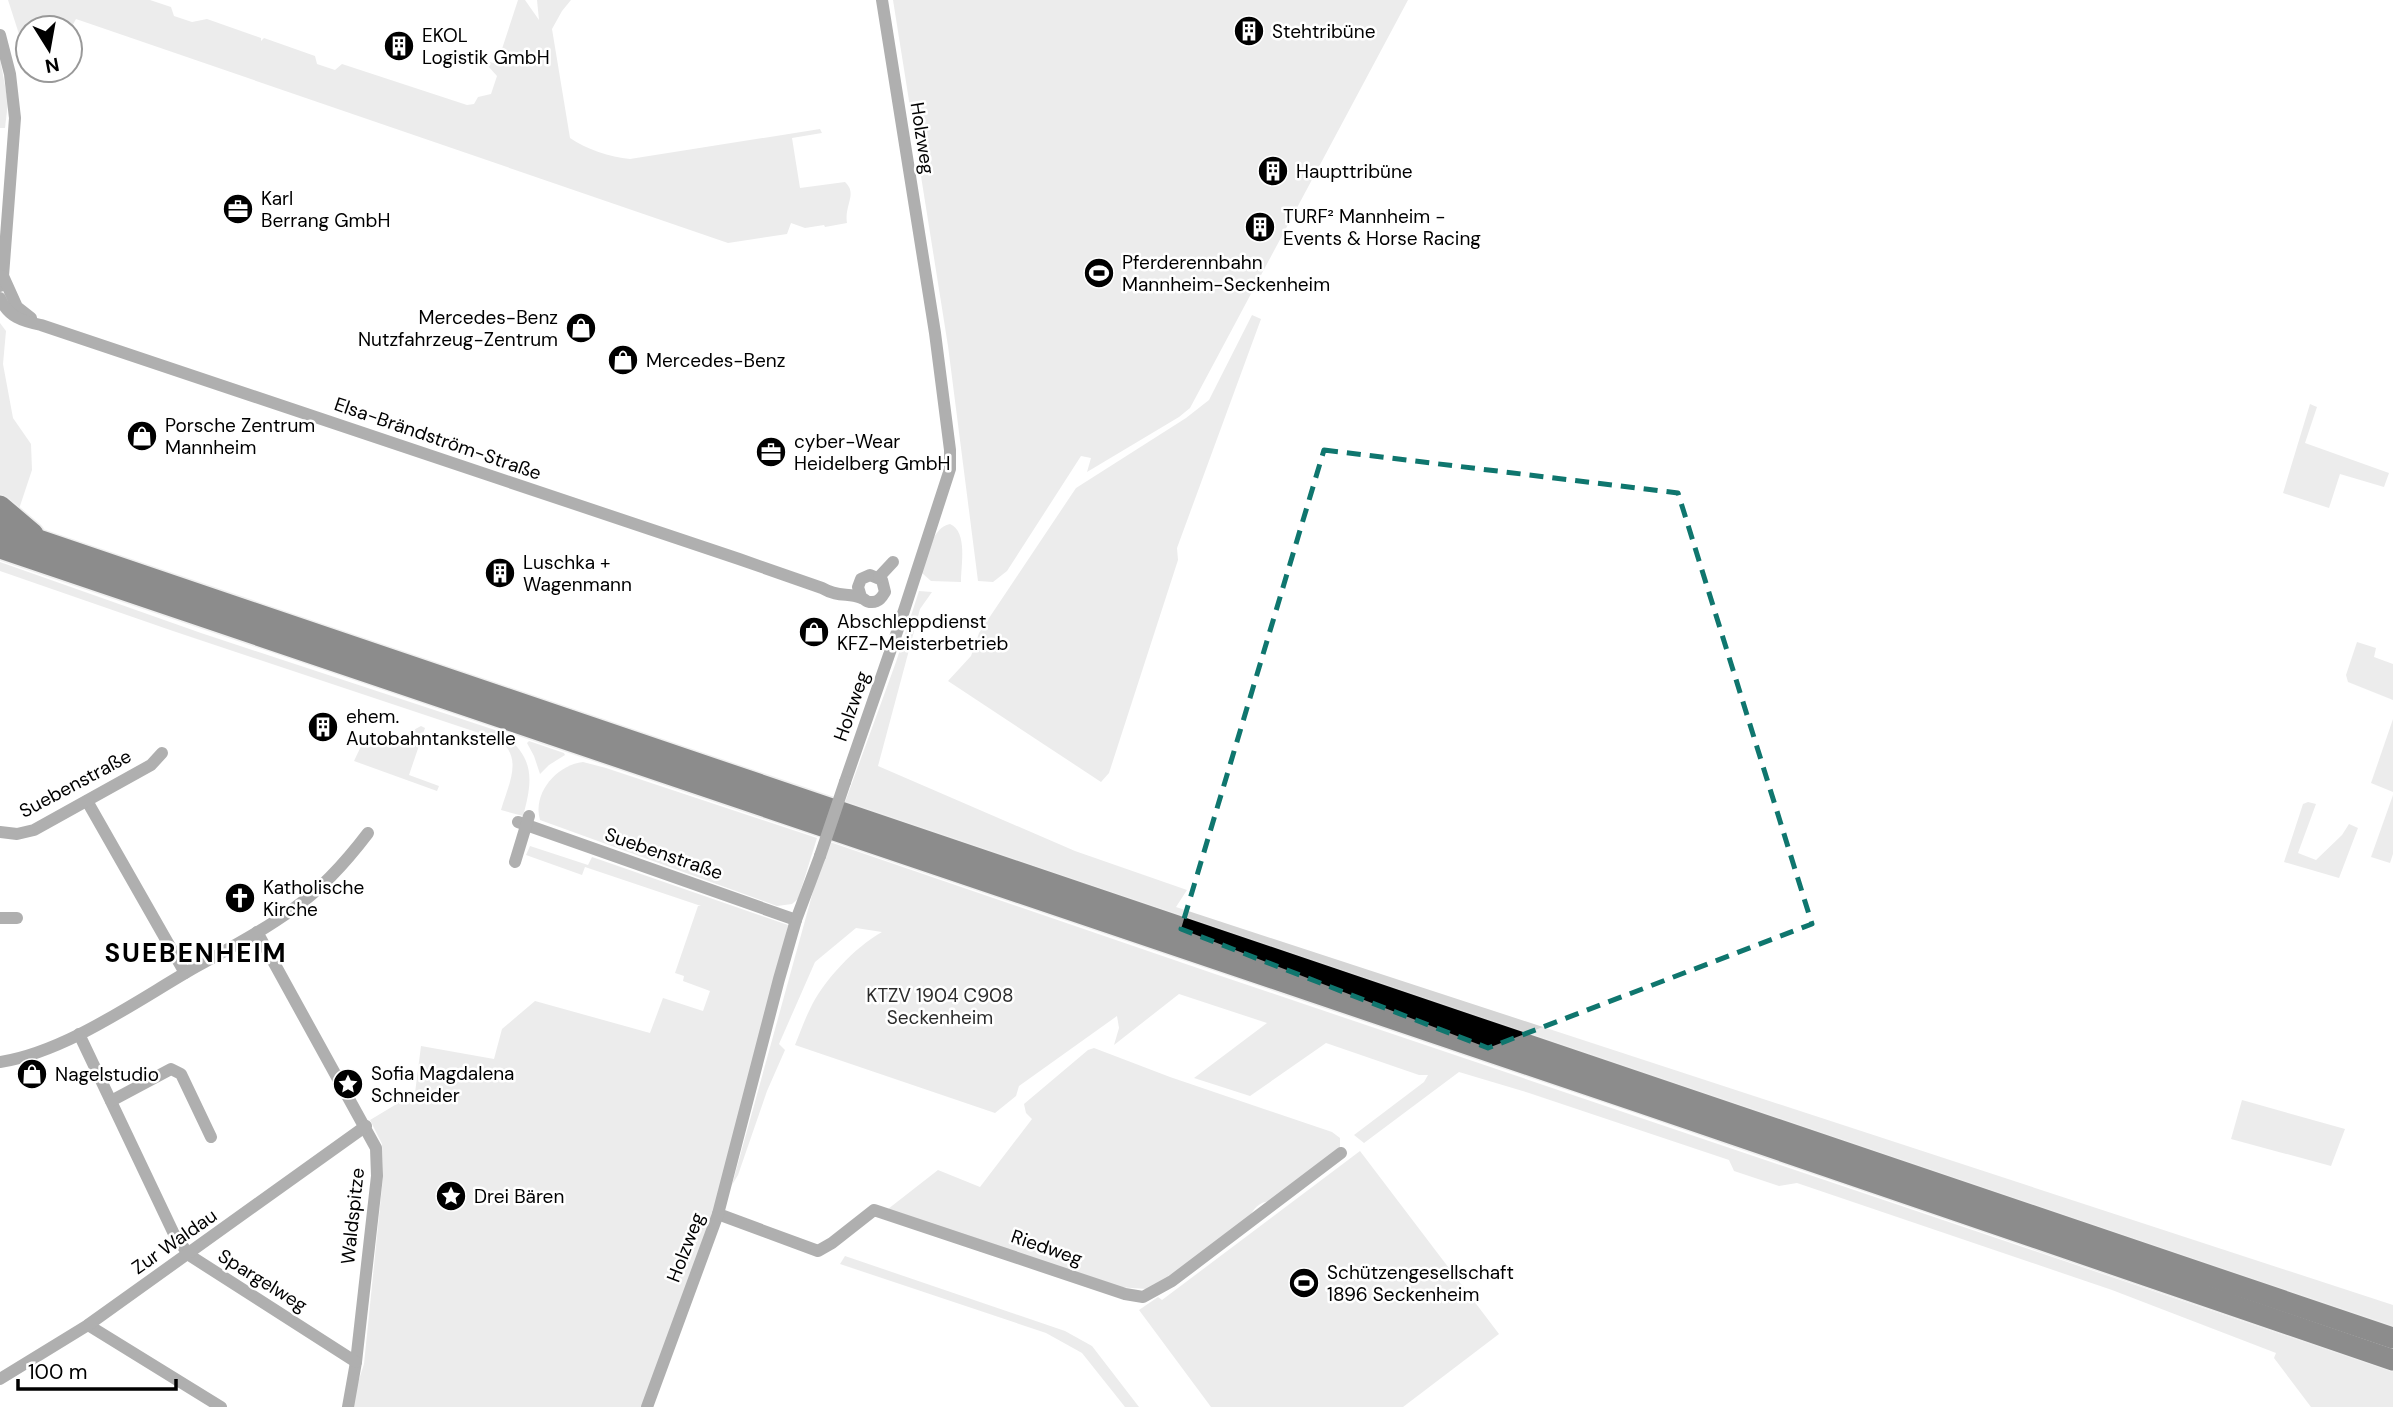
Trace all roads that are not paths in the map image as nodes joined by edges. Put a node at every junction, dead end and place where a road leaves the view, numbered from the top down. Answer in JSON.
{"nodes":[{"id":1,"x":882,"y":0,"type":"edge"},
{"id":2,"x":0,"y":35,"type":"edge"},
{"id":3,"x":2,"y":281,"type":"edge"},
{"id":4,"x":0,"y":298,"type":"edge"},
{"id":5,"x":41,"y":325,"type":"junction"},
{"id":6,"x":0,"y":506,"type":"edge"},
{"id":7,"x":0,"y":527,"type":"edge"},
{"id":8,"x":38,"y":540,"type":"junction"},
{"id":9,"x":0,"y":548,"type":"edge"},
{"id":10,"x":893,"y":562,"type":"dead end"},
{"id":11,"x":879,"y":577,"type":"junction"},
{"id":12,"x":858,"y":583,"type":"junction"},
{"id":13,"x":822,"y":588,"type":"junction"},
{"id":14,"x":885,"y":592,"type":"junction"},
{"id":15,"x":861,"y":597,"type":"junction"},
{"id":16,"x":908,"y":600,"type":"junction"},
{"id":17,"x":162,"y":753,"type":"dead end"},
{"id":18,"x":87,"y":802,"type":"junction"},
{"id":19,"x":0,"y":832,"type":"edge"},
{"id":20,"x":368,"y":833,"type":"dead end"},
{"id":21,"x":515,"y":862,"type":"dead end"},
{"id":22,"x":0,"y":918,"type":"edge"},
{"id":23,"x":17,"y":918,"type":"dead end"},
{"id":24,"x":796,"y":920,"type":"junction"},
{"id":25,"x":257,"y":932,"type":"junction"},
{"id":26,"x":185,"y":973,"type":"junction"},
{"id":27,"x":79,"y":1034,"type":"junction"},
{"id":28,"x":0,"y":1062,"type":"edge"},
{"id":29,"x":111,"y":1101,"type":"junction"},
{"id":30,"x":366,"y":1126,"type":"junction"},
{"id":31,"x":211,"y":1137,"type":"dead end"},
{"id":32,"x":1341,"y":1153,"type":"dead end"},
{"id":33,"x":718,"y":1214,"type":"junction"},
{"id":34,"x":189,"y":1255,"type":"junction"},
{"id":35,"x":88,"y":1325,"type":"junction"},
{"id":36,"x":2393,"y":1338,"type":"edge"},
{"id":37,"x":2393,"y":1360,"type":"edge"},
{"id":38,"x":356,"y":1362,"type":"junction"},
{"id":39,"x":0,"y":1379,"type":"edge"},
{"id":40,"x":221,"y":1407,"type":"edge"},
{"id":41,"x":348,"y":1407,"type":"edge"},
{"id":42,"x":647,"y":1407,"type":"edge"}],
"edges":[{"from":1,"to":16,"type":"street","name":"Holzweg"},
{"from":2,"to":3,"type":"street"},
{"from":3,"to":5,"type":"street","name":"Elsa-Brändström-Straße"},
{"from":4,"to":5,"type":"street","name":"Elsa-Brändström-Straße"},
{"from":5,"to":13,"type":"street","name":"Elsa-Brändström-Straße"},
{"from":6,"to":8,"type":"highway"},
{"from":7,"to":8,"type":"highway"},
{"from":8,"to":36,"type":"highway"},
{"from":9,"to":37,"type":"highway"},
{"from":10,"to":11,"type":"street"},
{"from":11,"to":12,"type":"street"},
{"from":11,"to":14,"type":"street"},
{"from":12,"to":13,"type":"street","name":"Elsa-Brändström-Straße"},
{"from":12,"to":15,"type":"street"},
{"from":13,"to":15,"type":"street","name":"Elsa-Brändström-Straße"},
{"from":14,"to":15,"type":"street"},
{"from":14,"to":16,"type":"street"},
{"from":16,"to":24,"type":"street","name":"Holzweg","bridge":true},
{"from":17,"to":18,"type":"street","name":"Suebenstraße"},
{"from":18,"to":19,"type":"street","name":"Suebenstraße"},
{"from":18,"to":26,"type":"street"},
{"from":20,"to":25,"type":"street"},
{"from":21,"to":24,"type":"street","name":"Suebenstraße"},
{"from":22,"to":23,"type":"street"},
{"from":24,"to":33,"type":"street","name":"Holzweg"},
{"from":25,"to":26,"type":"street"},
{"from":25,"to":30,"type":"street","name":"Waldspitze"},
{"from":26,"to":27,"type":"street"},
{"from":27,"to":28,"type":"street"},
{"from":27,"to":29,"type":"street","name":"Spargelweg"},
{"from":29,"to":31,"type":"street"},
{"from":29,"to":34,"type":"street","name":"Spargelweg"},
{"from":30,"to":34,"type":"street","name":"Zur Waldau"},
{"from":30,"to":38,"type":"street","name":"Waldspitze"},
{"from":32,"to":33,"type":"street","name":"Riedweg"},
{"from":33,"to":42,"type":"street","name":"Holzweg"},
{"from":34,"to":35,"type":"street","name":"Zur Waldau"},
{"from":34,"to":38,"type":"street","name":"Spargelweg"},
{"from":35,"to":39,"type":"street","name":"Zur Waldau"},
{"from":35,"to":40,"type":"street"},
{"from":38,"to":41,"type":"street","name":"Waldspitze"}]}
